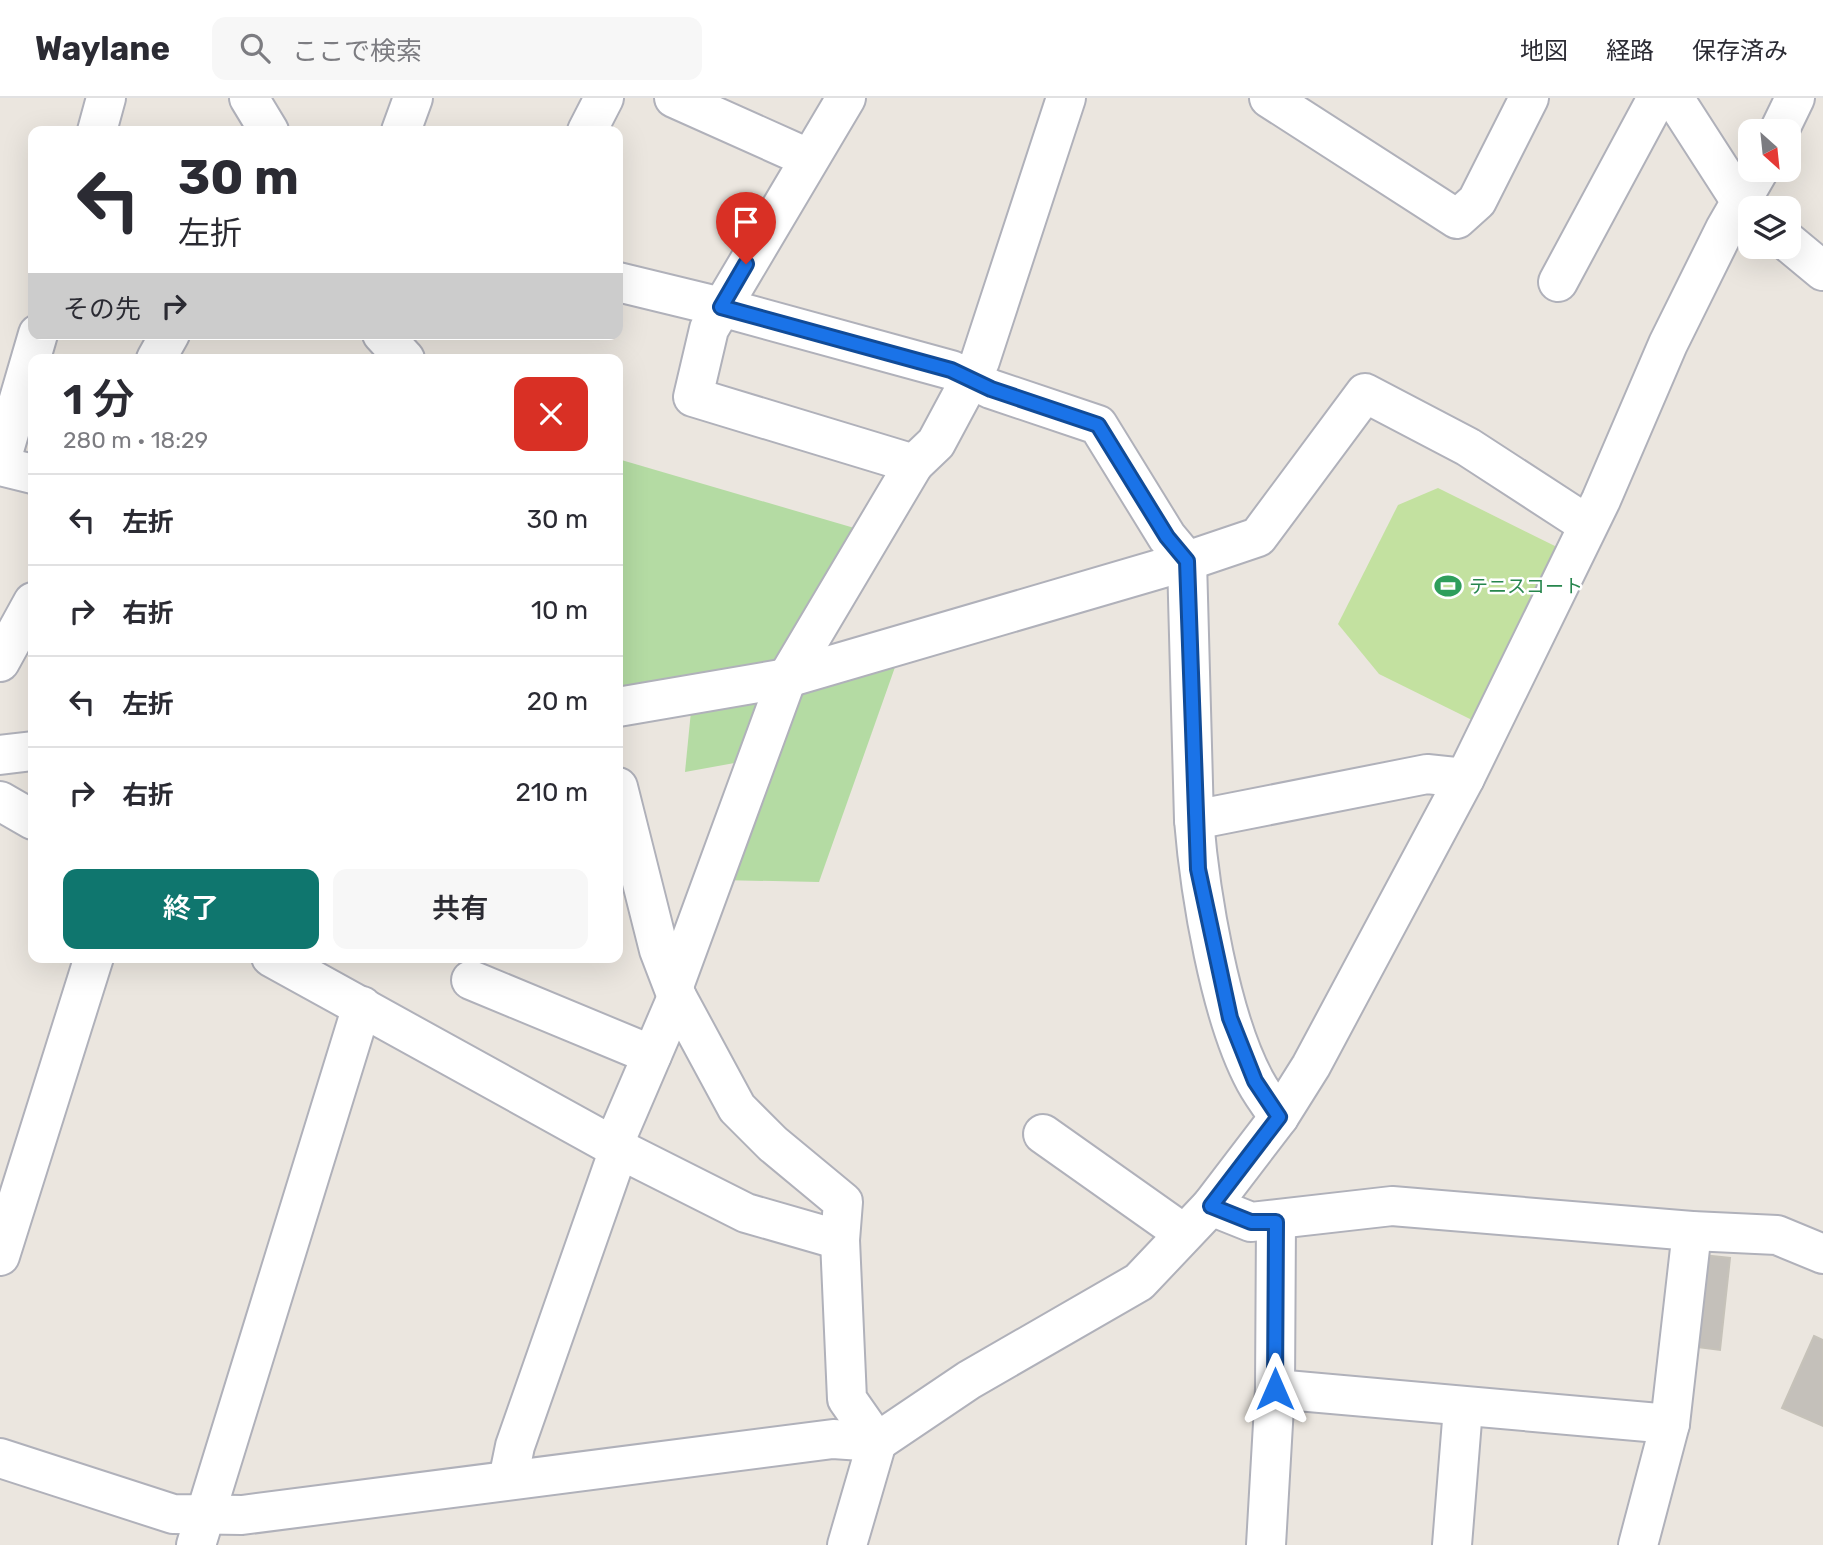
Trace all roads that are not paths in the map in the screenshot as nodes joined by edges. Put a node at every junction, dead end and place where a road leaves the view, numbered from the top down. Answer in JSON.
{"nodes":[{"id":1,"x":106,"y":98,"type":"edge"},
{"id":2,"x":413,"y":98,"type":"edge"},
{"id":3,"x":604,"y":98,"type":"edge"},
{"id":4,"x":674,"y":98,"type":"edge"},
{"id":5,"x":846,"y":98,"type":"edge"},
{"id":6,"x":1066,"y":98,"type":"edge"},
{"id":7,"x":1529,"y":98,"type":"edge"},
{"id":8,"x":1657,"y":98,"type":"edge"},
{"id":9,"x":1674,"y":98,"type":"edge"},
{"id":10,"x":1795,"y":98,"type":"edge"},
{"id":11,"x":1281,"y":101,"type":"edge"},
{"id":12,"x":1785,"y":119,"type":"edge"},
{"id":13,"x":98,"y":126,"type":"edge"},
{"id":14,"x":403,"y":126,"type":"edge"},
{"id":15,"x":590,"y":126,"type":"edge"},
{"id":16,"x":808,"y":158,"type":"junction"},
{"id":17,"x":1750,"y":194,"type":"edge"},
{"id":18,"x":1801,"y":253,"type":"edge"},
{"id":19,"x":1823,"y":271,"type":"edge"},
{"id":20,"x":1558,"y":282,"type":"dead end"},
{"id":21,"x":623,"y":283,"type":"edge"},
{"id":22,"x":721,"y":307,"type":"junction"},
{"id":23,"x":388,"y":340,"type":"edge"},
{"id":24,"x":400,"y":354,"type":"edge"},
{"id":25,"x":28,"y":368,"type":"edge"},
{"id":26,"x":971,"y":378,"type":"junction"},
{"id":27,"x":914,"y":464,"type":"junction"},
{"id":28,"x":0,"y":465,"type":"edge"},
{"id":29,"x":28,"y":473,"type":"edge"},
{"id":30,"x":1588,"y":525,"type":"junction"},
{"id":31,"x":1187,"y":561,"type":"junction"},
{"id":32,"x":28,"y":611,"type":"edge"},
{"id":33,"x":0,"y":662,"type":"edge"},
{"id":34,"x":787,"y":678,"type":"junction"},
{"id":35,"x":623,"y":706,"type":"edge"},
{"id":36,"x":28,"y":752,"type":"edge"},
{"id":37,"x":0,"y":755,"type":"edge"},
{"id":38,"x":1465,"y":778,"type":"junction"},
{"id":39,"x":0,"y":802,"type":"edge"},
{"id":40,"x":28,"y":817,"type":"edge"},
{"id":41,"x":1194,"y":820,"type":"junction"},
{"id":42,"x":623,"y":824,"type":"edge"},
{"id":43,"x":627,"y":854,"type":"edge"},
{"id":44,"x":92,"y":963,"type":"edge"},
{"id":45,"x":282,"y":963,"type":"edge"},
{"id":46,"x":471,"y":980,"type":"dead end"},
{"id":47,"x":675,"y":992,"type":"junction"},
{"id":48,"x":362,"y":1006,"type":"junction"},
{"id":49,"x":652,"y":1055,"type":"junction"},
{"id":50,"x":1279,"y":1117,"type":"junction"},
{"id":51,"x":1043,"y":1134,"type":"dead end"},
{"id":52,"x":616,"y":1148,"type":"junction"},
{"id":53,"x":1211,"y":1206,"type":"junction"},
{"id":54,"x":1276,"y":1222,"type":"junction"},
{"id":55,"x":1692,"y":1231,"type":"junction"},
{"id":56,"x":1183,"y":1233,"type":"junction"},
{"id":57,"x":841,"y":1240,"type":"junction"},
{"id":58,"x":1823,"y":1254,"type":"edge"},
{"id":59,"x":0,"y":1256,"type":"edge"},
{"id":60,"x":1275,"y":1389,"type":"junction"},
{"id":61,"x":1464,"y":1408,"type":"junction"},
{"id":62,"x":1670,"y":1424,"type":"junction"},
{"id":63,"x":877,"y":1442,"type":"junction"},
{"id":64,"x":0,"y":1458,"type":"edge"},
{"id":65,"x":508,"y":1480,"type":"junction"},
{"id":66,"x":201,"y":1530,"type":"edge"},
{"id":67,"x":847,"y":1545,"type":"edge"},
{"id":68,"x":1266,"y":1545,"type":"edge"},
{"id":69,"x":1452,"y":1545,"type":"edge"},
{"id":70,"x":1639,"y":1545,"type":"edge"}],
"edges":[{"from":1,"to":13,"type":"street"},
{"from":2,"to":14,"type":"street"},
{"from":3,"to":15,"type":"street"},
{"from":4,"to":16,"type":"street"},
{"from":5,"to":16,"type":"street"},
{"from":6,"to":26,"type":"street"},
{"from":7,"to":11,"type":"street"},
{"from":8,"to":20,"type":"street"},
{"from":9,"to":17,"type":"street"},
{"from":10,"to":12,"type":"street"},
{"from":16,"to":22,"type":"street"},
{"from":17,"to":30,"type":"street"},
{"from":18,"to":19,"type":"street"},
{"from":21,"to":22,"type":"street"},
{"from":22,"to":26,"type":"street"},
{"from":22,"to":27,"type":"street"},
{"from":23,"to":24,"type":"street"},
{"from":25,"to":28,"type":"street"},
{"from":26,"to":27,"type":"street"},
{"from":26,"to":31,"type":"street"},
{"from":27,"to":34,"type":"street"},
{"from":28,"to":29,"type":"street"},
{"from":30,"to":31,"type":"street"},
{"from":30,"to":38,"type":"street"},
{"from":31,"to":34,"type":"street"},
{"from":31,"to":41,"type":"street"},
{"from":32,"to":33,"type":"street"},
{"from":34,"to":35,"type":"street"},
{"from":34,"to":47,"type":"street"},
{"from":36,"to":37,"type":"street"},
{"from":38,"to":41,"type":"street"},
{"from":38,"to":50,"type":"street"},
{"from":39,"to":40,"type":"street"},
{"from":41,"to":50,"type":"street"},
{"from":42,"to":43,"type":"street"},
{"from":43,"to":47,"type":"street"},
{"from":44,"to":59,"type":"street"},
{"from":45,"to":48,"type":"street"},
{"from":46,"to":49,"type":"street"},
{"from":47,"to":49,"type":"street"},
{"from":47,"to":57,"type":"street"},
{"from":48,"to":52,"type":"street"},
{"from":48,"to":66,"type":"street"},
{"from":49,"to":52,"type":"street"},
{"from":50,"to":53,"type":"street"},
{"from":51,"to":56,"type":"street"},
{"from":52,"to":57,"type":"street"},
{"from":52,"to":65,"type":"street"},
{"from":53,"to":54,"type":"street"},
{"from":53,"to":56,"type":"street"},
{"from":54,"to":55,"type":"street"},
{"from":54,"to":60,"type":"street"},
{"from":55,"to":58,"type":"street"},
{"from":55,"to":62,"type":"street"},
{"from":56,"to":63,"type":"street"},
{"from":57,"to":63,"type":"street"},
{"from":60,"to":61,"type":"street"},
{"from":60,"to":68,"type":"street"},
{"from":61,"to":62,"type":"street"},
{"from":61,"to":69,"type":"street"},
{"from":62,"to":70,"type":"street"},
{"from":63,"to":65,"type":"street"},
{"from":63,"to":67,"type":"street"},
{"from":64,"to":66,"type":"street"},
{"from":65,"to":66,"type":"street"}]}
